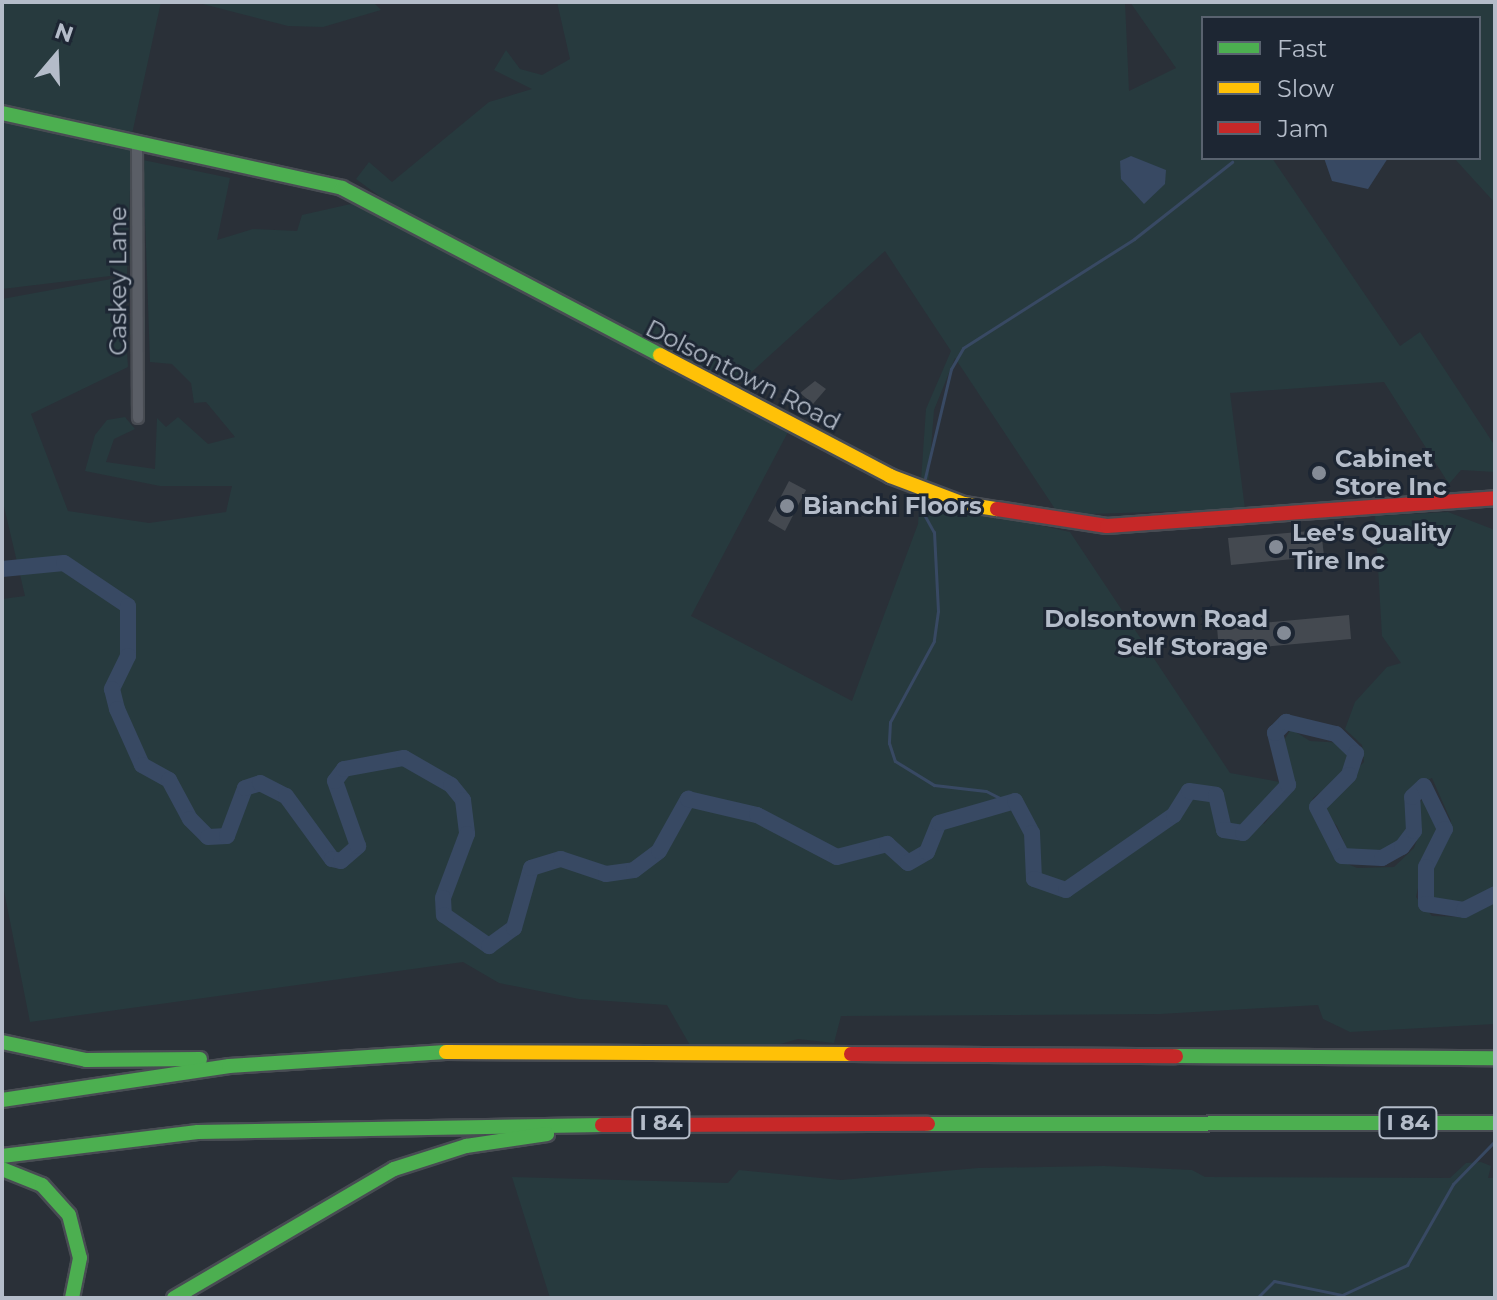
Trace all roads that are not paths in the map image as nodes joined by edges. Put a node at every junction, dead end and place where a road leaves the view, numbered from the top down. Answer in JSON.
{"nodes":[{"id":1,"x":2,"y":113,"type":"edge"},
{"id":2,"x":137,"y":144,"type":"junction"},
{"id":3,"x":138,"y":418,"type":"dead end"},
{"id":4,"x":1495,"y":498,"type":"edge"},
{"id":5,"x":2,"y":1042,"type":"edge"},
{"id":6,"x":327,"y":1057,"type":"junction"},
{"id":7,"x":1495,"y":1058,"type":"edge"},
{"id":8,"x":2,"y":1100,"type":"edge"},
{"id":9,"x":677,"y":1123,"type":"junction"},
{"id":10,"x":1495,"y":1123,"type":"edge"},
{"id":11,"x":2,"y":1156,"type":"edge"},
{"id":12,"x":2,"y":1169,"type":"edge"},
{"id":13,"x":72,"y":1298,"type":"edge"},
{"id":14,"x":174,"y":1298,"type":"edge"}],
"edges":[{"from":1,"to":2,"type":"main road","name":"Dolsontown Road"},
{"from":2,"to":3,"type":"street","name":"Caskey Lane"},
{"from":2,"to":4,"type":"main road","name":"Dolsontown Road"},
{"from":5,"to":6,"type":"main road"},
{"from":6,"to":7,"type":"main road"},
{"from":6,"to":8,"type":"main road"},
{"from":9,"to":10,"type":"main road","number":"I 84"},
{"from":9,"to":11,"type":"main road","number":"I 84"},
{"from":9,"to":14,"type":"main road"},
{"from":12,"to":13,"type":"main road"}]}
